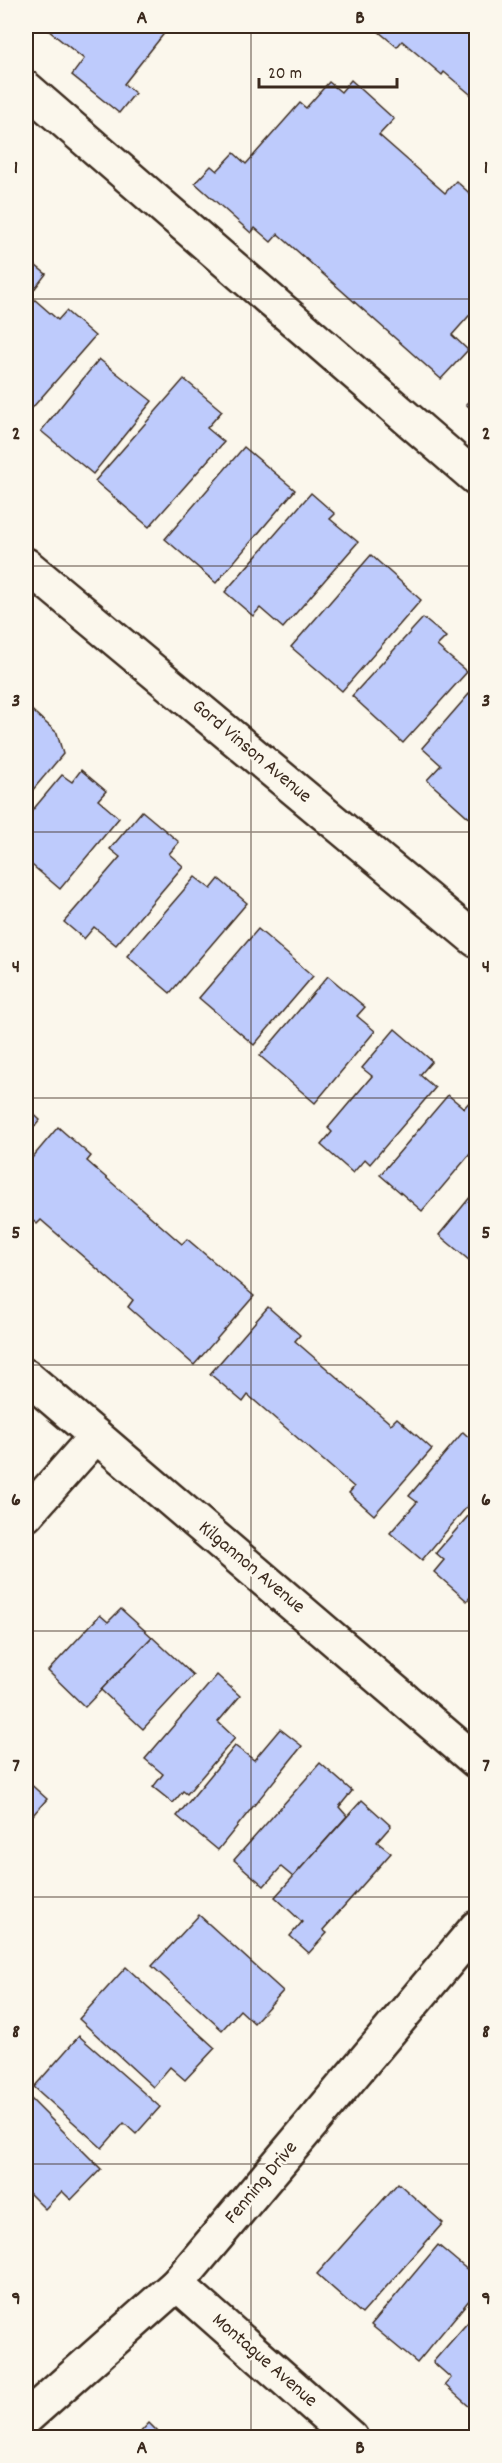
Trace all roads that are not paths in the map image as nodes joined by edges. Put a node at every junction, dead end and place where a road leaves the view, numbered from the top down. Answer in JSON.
{"nodes":[{"id":1,"x":26,"y":88,"type":"edge"},
{"id":2,"x":477,"y":478,"type":"edge"},
{"id":3,"x":26,"y":565,"type":"edge"},
{"id":4,"x":477,"y":940,"type":"edge"},
{"id":5,"x":26,"y":1376,"type":"edge"},
{"id":6,"x":96,"y":1436,"type":"junction"},
{"id":7,"x":26,"y":1515,"type":"edge"},
{"id":8,"x":477,"y":1761,"type":"edge"},
{"id":9,"x":477,"y":1928,"type":"edge"},
{"id":10,"x":177,"y":2284,"type":"junction"},
{"id":11,"x":26,"y":2418,"type":"edge"},
{"id":12,"x":351,"y":2438,"type":"edge"}],
"edges":[{"from":1,"to":2,"type":"street"},
{"from":3,"to":4,"type":"street","name":"Gord Vinson Avenue"},
{"from":5,"to":6,"type":"street","name":"Kilgannon Avenue"},
{"from":6,"to":7,"type":"street"},
{"from":6,"to":8,"type":"street","name":"Kilgannon Avenue"},
{"from":9,"to":10,"type":"street","name":"Fenning Drive"},
{"from":10,"to":11,"type":"street","name":"Fenning Drive"},
{"from":10,"to":12,"type":"street","name":"Montague Avenue"}]}
